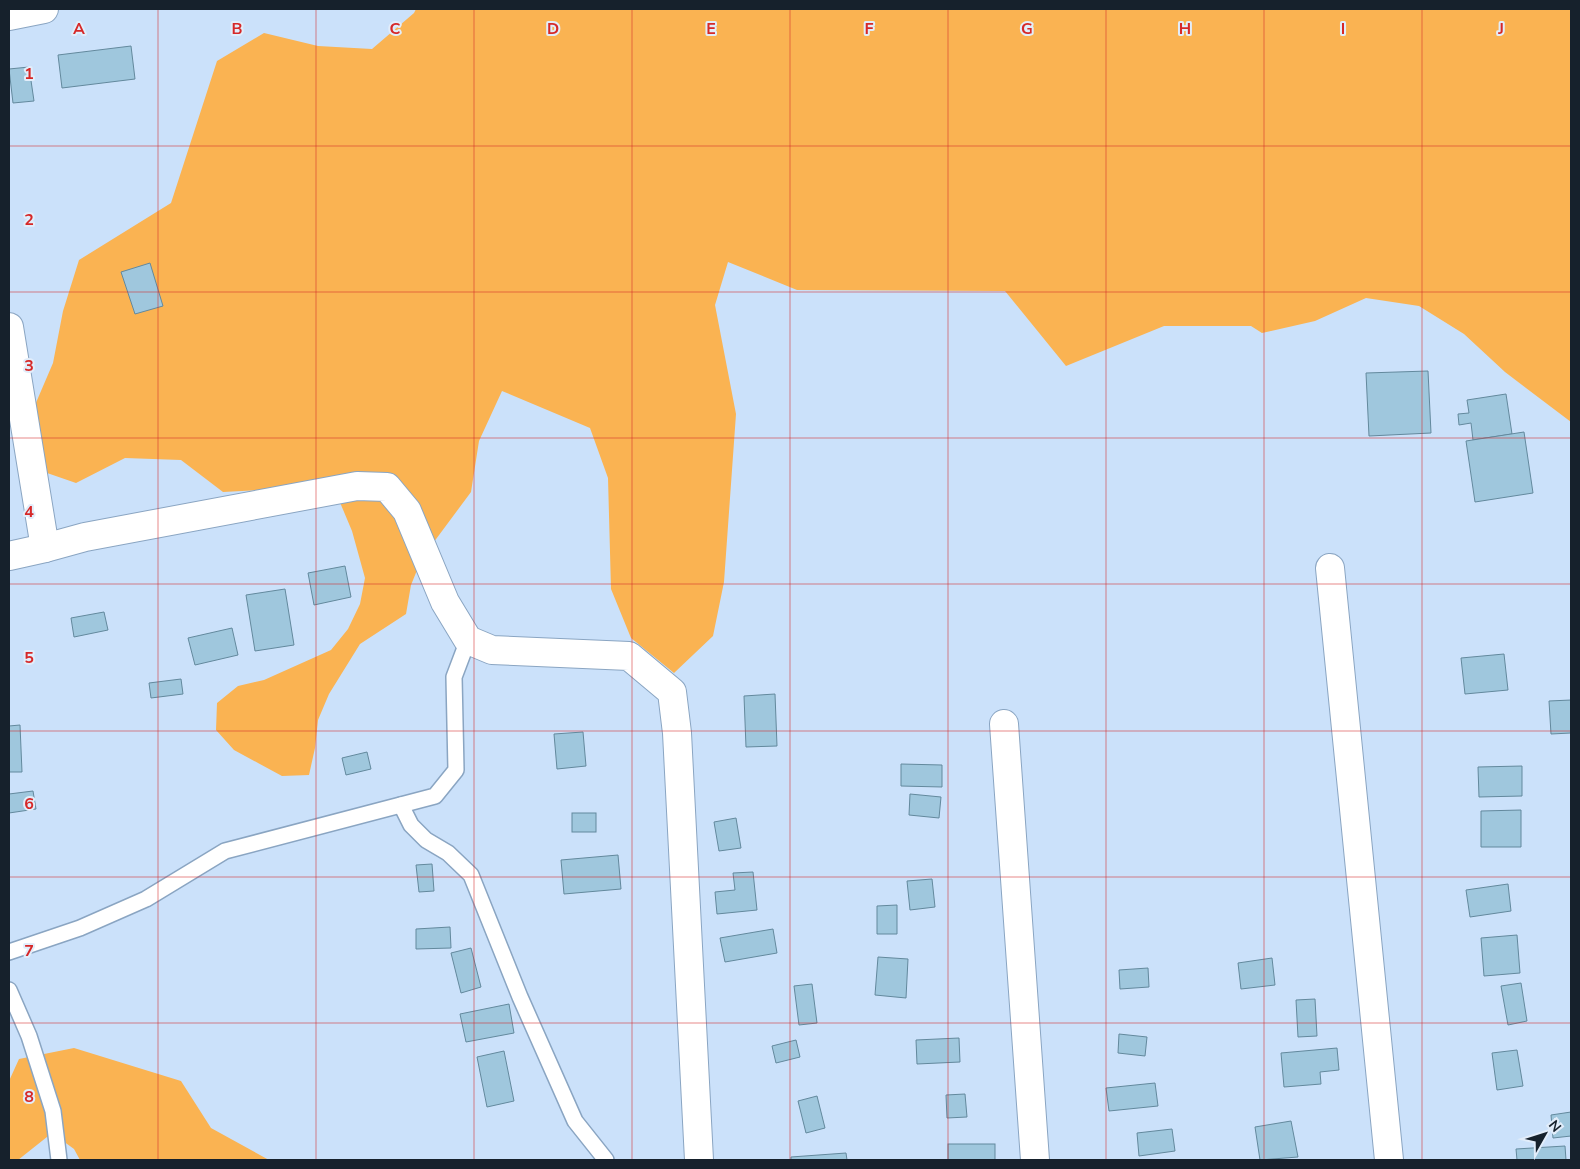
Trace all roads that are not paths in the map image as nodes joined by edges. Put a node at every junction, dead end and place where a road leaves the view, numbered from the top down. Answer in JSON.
{"nodes":[{"id":1,"x":44,"y":9,"type":"edge"},
{"id":2,"x":9,"y":16,"type":"edge"},
{"id":3,"x":9,"y":328,"type":"edge"},
{"id":4,"x":46,"y":548,"type":"junction"},
{"id":5,"x":9,"y":556,"type":"edge"},
{"id":6,"x":1330,"y":568,"type":"dead end"},
{"id":7,"x":468,"y":640,"type":"junction"},
{"id":8,"x":1004,"y":724,"type":"dead end"},
{"id":9,"x":401,"y":805,"type":"junction"},
{"id":10,"x":9,"y":952,"type":"edge"},
{"id":11,"x":9,"y":990,"type":"edge"},
{"id":12,"x":59,"y":1160,"type":"edge"},
{"id":13,"x":606,"y":1160,"type":"edge"},
{"id":14,"x":699,"y":1160,"type":"edge"},
{"id":15,"x":1036,"y":1160,"type":"edge"},
{"id":16,"x":1389,"y":1160,"type":"edge"}],
"edges":[{"from":1,"to":2,"type":"street"},
{"from":3,"to":4,"type":"street"},
{"from":4,"to":5,"type":"street"},
{"from":4,"to":7,"type":"street"},
{"from":6,"to":16,"type":"street"},
{"from":7,"to":9,"type":"lane"},
{"from":7,"to":14,"type":"street"},
{"from":8,"to":15,"type":"street"},
{"from":9,"to":10,"type":"lane"},
{"from":9,"to":13,"type":"lane"},
{"from":11,"to":12,"type":"lane"}]}
